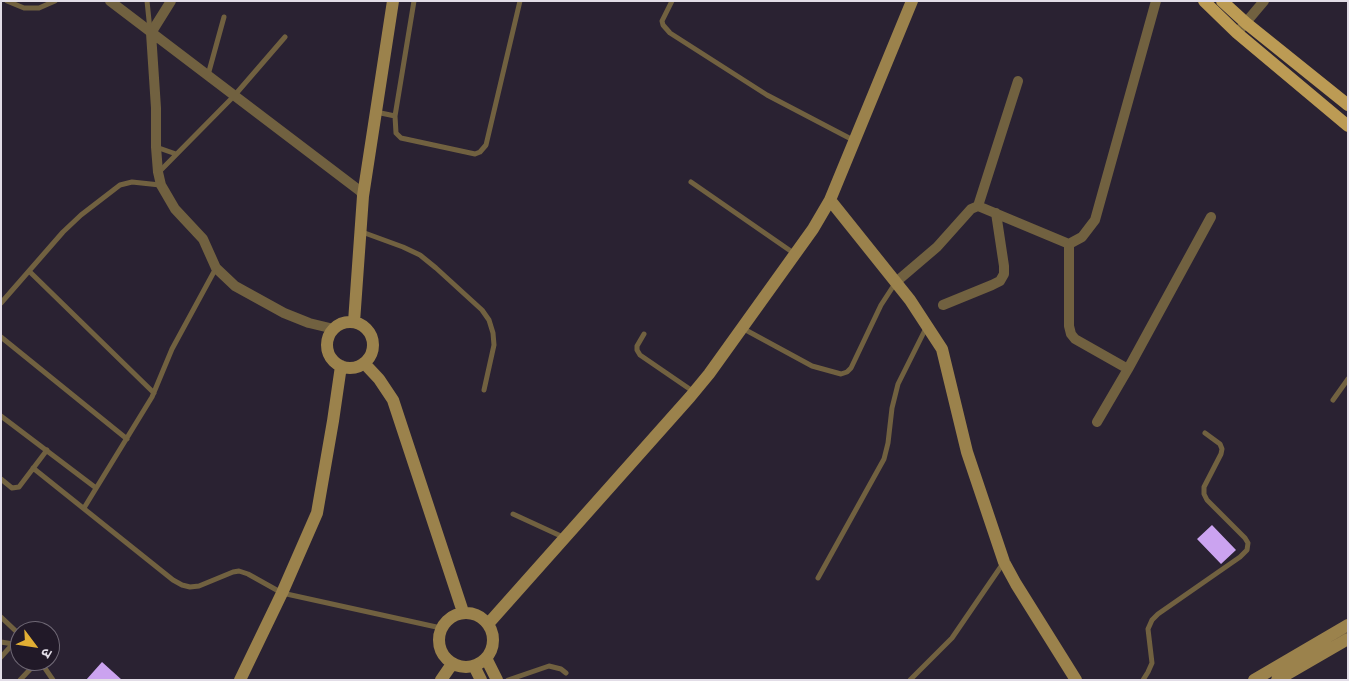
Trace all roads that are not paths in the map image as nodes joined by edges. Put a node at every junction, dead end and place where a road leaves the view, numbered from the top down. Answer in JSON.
{"nodes":[{"id":1,"x":7,"y":1,"type":"edge"},
{"id":2,"x":56,"y":1,"type":"edge"},
{"id":3,"x":110,"y":1,"type":"edge"},
{"id":4,"x":147,"y":1,"type":"edge"},
{"id":5,"x":171,"y":1,"type":"edge"},
{"id":6,"x":393,"y":1,"type":"edge"},
{"id":7,"x":414,"y":1,"type":"edge"},
{"id":8,"x":520,"y":1,"type":"edge"},
{"id":9,"x":672,"y":1,"type":"edge"},
{"id":10,"x":912,"y":1,"type":"edge"},
{"id":11,"x":1156,"y":1,"type":"edge"},
{"id":12,"x":1204,"y":1,"type":"edge"},
{"id":13,"x":1222,"y":1,"type":"edge"},
{"id":14,"x":1264,"y":1,"type":"edge"},
{"id":15,"x":224,"y":17,"type":"dead end"},
{"id":16,"x":1246,"y":23,"type":"junction"},
{"id":17,"x":151,"y":33,"type":"junction"},
{"id":18,"x":1237,"y":33,"type":"junction"},
{"id":19,"x":285,"y":38,"type":"dead end"},
{"id":20,"x":208,"y":76,"type":"junction"},
{"id":21,"x":1018,"y":80,"type":"dead end"},
{"id":22,"x":234,"y":96,"type":"junction"},
{"id":23,"x":1348,"y":105,"type":"edge"},
{"id":24,"x":376,"y":112,"type":"junction"},
{"id":25,"x":395,"y":116,"type":"junction"},
{"id":26,"x":1348,"y":126,"type":"edge"},
{"id":27,"x":854,"y":140,"type":"junction"},
{"id":28,"x":156,"y":147,"type":"junction"},
{"id":29,"x":176,"y":154,"type":"junction"},
{"id":30,"x":158,"y":172,"type":"junction"},
{"id":31,"x":691,"y":182,"type":"dead end"},
{"id":32,"x":161,"y":185,"type":"junction"},
{"id":33,"x":363,"y":196,"type":"junction"},
{"id":34,"x":830,"y":200,"type":"junction"},
{"id":35,"x":978,"y":206,"type":"junction"},
{"id":36,"x":996,"y":213,"type":"junction"},
{"id":37,"x":1211,"y":217,"type":"dead end"},
{"id":38,"x":360,"y":232,"type":"junction"},
{"id":39,"x":1069,"y":244,"type":"junction"},
{"id":40,"x":795,"y":254,"type":"junction"},
{"id":41,"x":216,"y":268,"type":"junction"},
{"id":42,"x":30,"y":272,"type":"junction"},
{"id":43,"x":896,"y":282,"type":"junction"},
{"id":44,"x":1,"y":304,"type":"edge"},
{"id":45,"x":943,"y":305,"type":"dead end"},
{"id":46,"x":354,"y":322,"type":"junction"},
{"id":47,"x":927,"y":326,"type":"junction"},
{"id":48,"x":742,"y":328,"type":"junction"},
{"id":49,"x":334,"y":329,"type":"junction"},
{"id":50,"x":644,"y":334,"type":"dead end"},
{"id":51,"x":1,"y":337,"type":"edge"},
{"id":52,"x":364,"y":363,"type":"junction"},
{"id":53,"x":341,"y":366,"type":"junction"},
{"id":54,"x":1128,"y":369,"type":"junction"},
{"id":55,"x":1348,"y":379,"type":"edge"},
{"id":56,"x":484,"y":390,"type":"dead end"},
{"id":57,"x":694,"y":392,"type":"junction"},
{"id":58,"x":154,"y":394,"type":"junction"},
{"id":59,"x":1333,"y":400,"type":"dead end"},
{"id":60,"x":1,"y":416,"type":"edge"},
{"id":61,"x":1096,"y":422,"type":"dead end"},
{"id":62,"x":1205,"y":433,"type":"dead end"},
{"id":63,"x":127,"y":438,"type":"junction"},
{"id":64,"x":47,"y":450,"type":"junction"},
{"id":65,"x":34,"y":468,"type":"junction"},
{"id":66,"x":1,"y":479,"type":"edge"},
{"id":67,"x":96,"y":488,"type":"junction"},
{"id":68,"x":84,"y":508,"type":"junction"},
{"id":69,"x":513,"y":514,"type":"dead end"},
{"id":70,"x":566,"y":538,"type":"junction"},
{"id":71,"x":1004,"y":562,"type":"junction"},
{"id":72,"x":818,"y":578,"type":"dead end"},
{"id":73,"x":282,"y":592,"type":"junction"},
{"id":74,"x":463,"y":612,"type":"junction"},
{"id":75,"x":1,"y":617,"type":"edge"},
{"id":76,"x":488,"y":624,"type":"junction"},
{"id":77,"x":1348,"y":625,"type":"edge"},
{"id":78,"x":10,"y":626,"type":"edge"},
{"id":79,"x":441,"y":628,"type":"junction"},
{"id":80,"x":1348,"y":638,"type":"edge"},
{"id":81,"x":10,"y":647,"type":"edge"},
{"id":82,"x":1,"y":657,"type":"edge"},
{"id":83,"x":486,"y":658,"type":"junction"},
{"id":84,"x":452,"y":664,"type":"junction"},
{"id":85,"x":474,"y":666,"type":"junction"},
{"id":86,"x":29,"y":671,"type":"edge"},
{"id":87,"x":566,"y":672,"type":"dead end"},
{"id":88,"x":20,"y":680,"type":"edge"},
{"id":89,"x":240,"y":680,"type":"edge"},
{"id":90,"x":441,"y":680,"type":"edge"},
{"id":91,"x":481,"y":680,"type":"edge"},
{"id":92,"x":498,"y":680,"type":"edge"},
{"id":93,"x":508,"y":680,"type":"edge"},
{"id":94,"x":910,"y":680,"type":"edge"},
{"id":95,"x":1076,"y":680,"type":"edge"},
{"id":96,"x":1142,"y":680,"type":"edge"},
{"id":97,"x":1254,"y":680,"type":"edge"},
{"id":98,"x":1277,"y":680,"type":"edge"}],
"edges":[{"from":1,"to":2,"type":"lane"},
{"from":3,"to":17,"type":"street"},
{"from":4,"to":17,"type":"lane"},
{"from":5,"to":17,"type":"street"},
{"from":6,"to":24,"type":"street"},
{"from":7,"to":25,"type":"lane"},
{"from":8,"to":25,"type":"lane"},
{"from":9,"to":27,"type":"lane"},
{"from":10,"to":27,"type":"street"},
{"from":11,"to":39,"type":"street"},
{"from":12,"to":18,"type":"main road"},
{"from":13,"to":16,"type":"main road"},
{"from":14,"to":16,"type":"street"},
{"from":15,"to":20,"type":"lane"},
{"from":16,"to":18,"type":"street"},
{"from":16,"to":23,"type":"main road"},
{"from":17,"to":20,"type":"street"},
{"from":17,"to":28,"type":"street"},
{"from":18,"to":26,"type":"main road"},
{"from":19,"to":22,"type":"lane"},
{"from":20,"to":22,"type":"street"},
{"from":21,"to":35,"type":"street"},
{"from":22,"to":29,"type":"lane"},
{"from":22,"to":33,"type":"street"},
{"from":24,"to":25,"type":"lane"},
{"from":24,"to":33,"type":"street"},
{"from":27,"to":34,"type":"street"},
{"from":28,"to":29,"type":"lane"},
{"from":28,"to":30,"type":"street"},
{"from":29,"to":30,"type":"lane"},
{"from":30,"to":32,"type":"street"},
{"from":31,"to":40,"type":"lane"},
{"from":32,"to":41,"type":"street"},
{"from":32,"to":42,"type":"lane"},
{"from":33,"to":38,"type":"street"},
{"from":34,"to":40,"type":"street"},
{"from":34,"to":43,"type":"street"},
{"from":35,"to":36,"type":"street"},
{"from":35,"to":43,"type":"street"},
{"from":36,"to":39,"type":"street"},
{"from":36,"to":45,"type":"street"},
{"from":37,"to":54,"type":"street"},
{"from":38,"to":46,"type":"street"},
{"from":38,"to":56,"type":"lane"},
{"from":39,"to":54,"type":"street"},
{"from":40,"to":48,"type":"street"},
{"from":41,"to":49,"type":"street"},
{"from":41,"to":58,"type":"lane"},
{"from":42,"to":44,"type":"lane"},
{"from":42,"to":58,"type":"lane"},
{"from":43,"to":47,"type":"street"},
{"from":43,"to":48,"type":"lane"},
{"from":46,"to":49,"type":"street"},
{"from":46,"to":52,"type":"street"},
{"from":47,"to":71,"type":"street"},
{"from":47,"to":72,"type":"lane"},
{"from":48,"to":57,"type":"street"},
{"from":49,"to":53,"type":"street"},
{"from":50,"to":57,"type":"lane"},
{"from":51,"to":63,"type":"lane"},
{"from":52,"to":53,"type":"street"},
{"from":52,"to":74,"type":"street"},
{"from":53,"to":73,"type":"street"},
{"from":54,"to":61,"type":"street"},
{"from":55,"to":59,"type":"lane"},
{"from":57,"to":70,"type":"street"},
{"from":58,"to":63,"type":"lane"},
{"from":60,"to":64,"type":"lane"},
{"from":62,"to":96,"type":"lane"},
{"from":63,"to":67,"type":"lane"},
{"from":64,"to":65,"type":"lane"},
{"from":64,"to":67,"type":"lane"},
{"from":65,"to":66,"type":"lane"},
{"from":65,"to":68,"type":"lane"},
{"from":67,"to":68,"type":"lane"},
{"from":68,"to":73,"type":"lane"},
{"from":69,"to":70,"type":"lane"},
{"from":70,"to":76,"type":"street"},
{"from":71,"to":94,"type":"lane"},
{"from":71,"to":95,"type":"street"},
{"from":73,"to":79,"type":"lane"},
{"from":73,"to":89,"type":"street"},
{"from":74,"to":76,"type":"street"},
{"from":74,"to":79,"type":"street"},
{"from":75,"to":78,"type":"lane"},
{"from":76,"to":83,"type":"street"},
{"from":77,"to":97,"type":"street"},
{"from":79,"to":84,"type":"street"},
{"from":80,"to":98,"type":"street"},
{"from":81,"to":82,"type":"lane"},
{"from":83,"to":85,"type":"street"},
{"from":83,"to":92,"type":"street"},
{"from":84,"to":85,"type":"street"},
{"from":84,"to":90,"type":"street"},
{"from":85,"to":91,"type":"street"},
{"from":86,"to":88,"type":"lane"},
{"from":87,"to":93,"type":"lane"}]}
